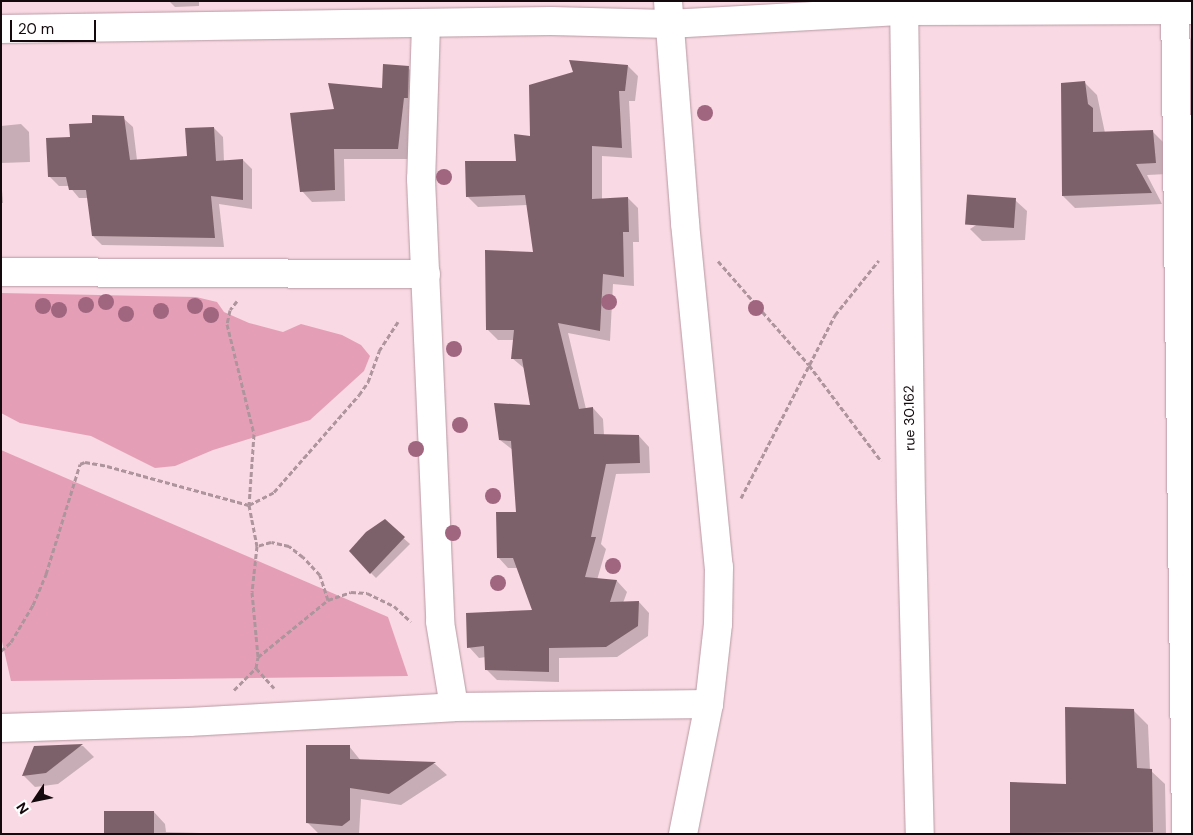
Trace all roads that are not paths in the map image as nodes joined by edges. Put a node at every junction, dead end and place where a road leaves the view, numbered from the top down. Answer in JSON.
{"nodes":[{"id":1,"x":904,"y":6,"type":"edge"},
{"id":2,"x":1181,"y":7,"type":"edge"},
{"id":3,"x":668,"y":13,"type":"edge"},
{"id":4,"x":426,"y":24,"type":"junction"},
{"id":5,"x":1,"y":28,"type":"edge"},
{"id":6,"x":1,"y":272,"type":"edge"},
{"id":7,"x":426,"y":274,"type":"junction"},
{"id":8,"x":709,"y":704,"type":"junction"},
{"id":9,"x":454,"y":706,"type":"junction"},
{"id":10,"x":1,"y":728,"type":"edge"},
{"id":11,"x":683,"y":834,"type":"edge"},
{"id":12,"x":920,"y":834,"type":"edge"},
{"id":13,"x":1186,"y":834,"type":"edge"}],
"edges":[{"from":1,"to":2,"type":"street"},
{"from":1,"to":3,"type":"street"},
{"from":1,"to":12,"type":"street","name":"rue 30.162"},
{"from":2,"to":13,"type":"street"},
{"from":3,"to":4,"type":"street"},
{"from":3,"to":8,"type":"street"},
{"from":4,"to":5,"type":"street"},
{"from":4,"to":7,"type":"street"},
{"from":6,"to":7,"type":"street"},
{"from":7,"to":9,"type":"street"},
{"from":8,"to":9,"type":"street"},
{"from":8,"to":11,"type":"street"},
{"from":9,"to":10,"type":"street"}]}
